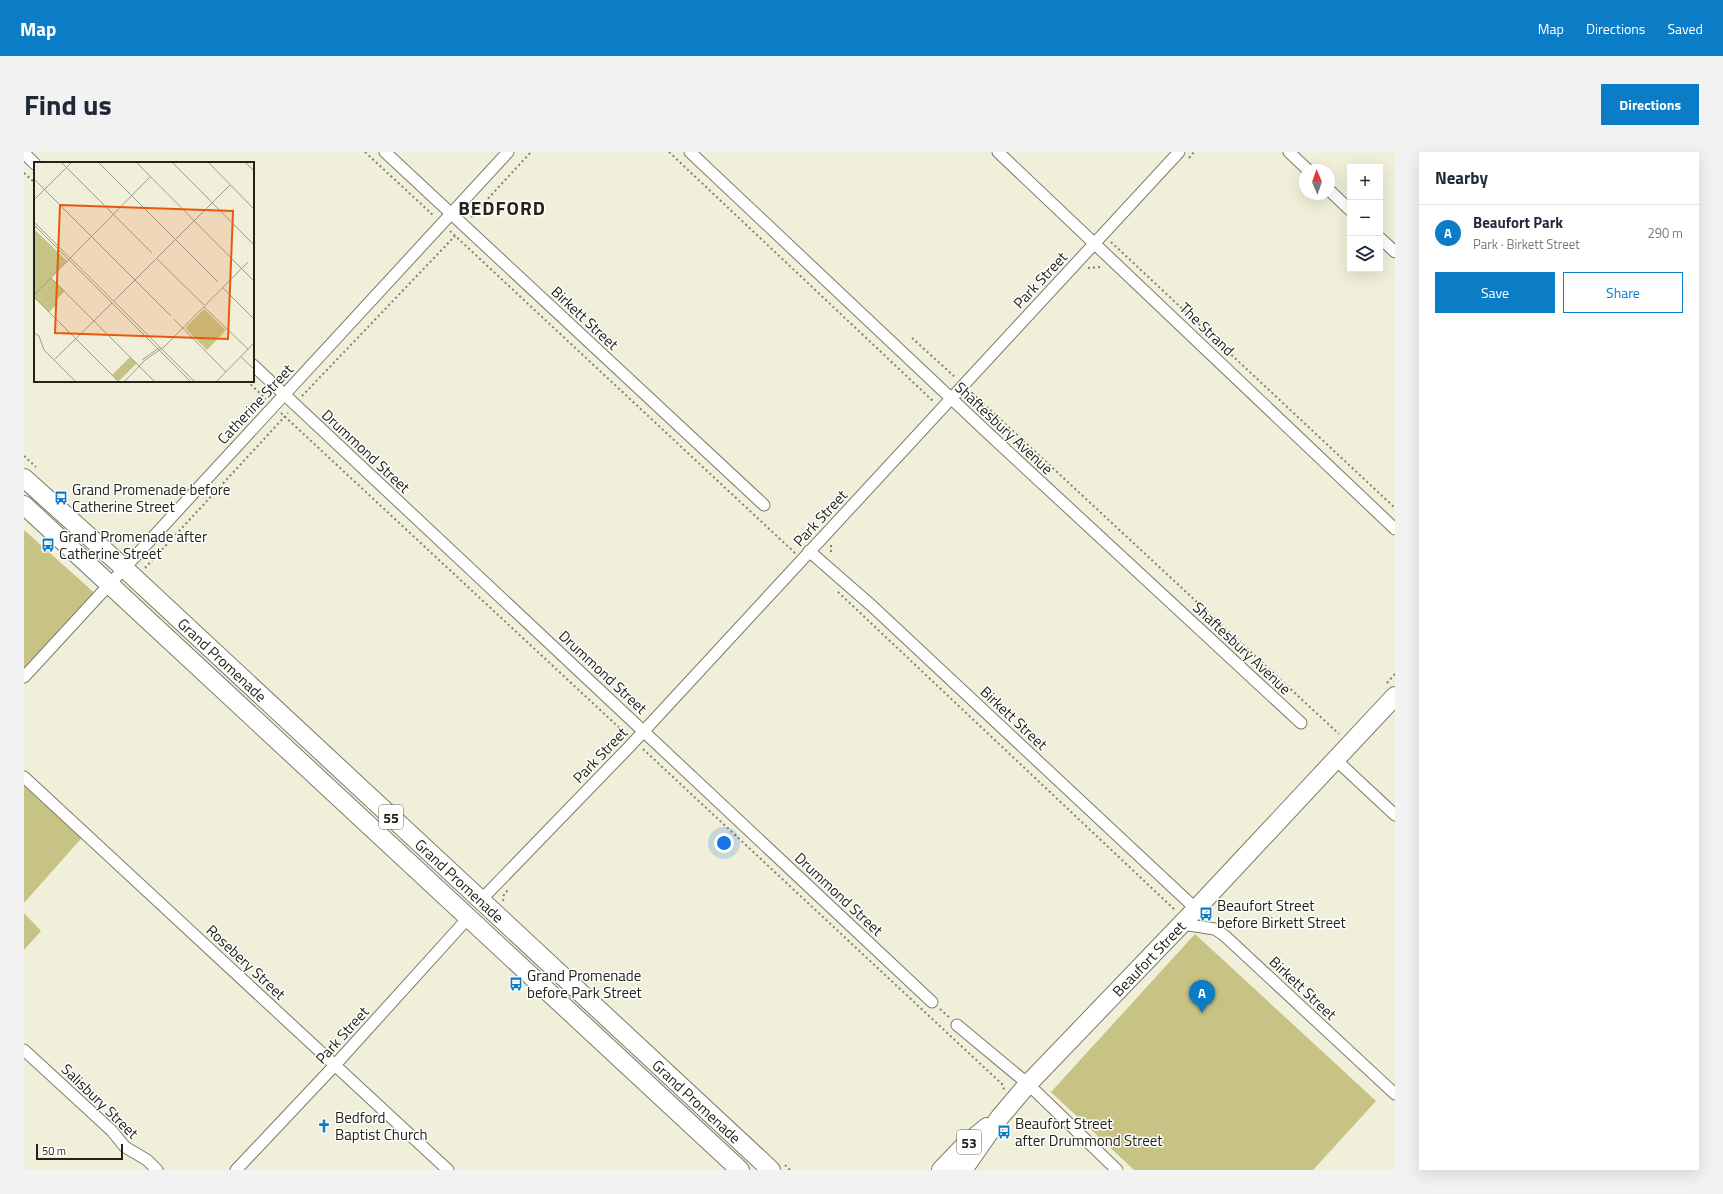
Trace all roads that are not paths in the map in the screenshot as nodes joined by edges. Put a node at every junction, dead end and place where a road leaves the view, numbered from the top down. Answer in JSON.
{"nodes":[{"id":1,"x":385,"y":152,"type":"edge"},
{"id":2,"x":508,"y":152,"type":"edge"},
{"id":3,"x":690,"y":152,"type":"edge"},
{"id":4,"x":998,"y":152,"type":"edge"},
{"id":5,"x":1179,"y":152,"type":"edge"},
{"id":6,"x":1289,"y":152,"type":"edge"},
{"id":7,"x":24,"y":153,"type":"edge"},
{"id":8,"x":34,"y":163,"type":"edge"},
{"id":9,"x":1302,"y":164,"type":"edge"},
{"id":10,"x":1335,"y":196,"type":"edge"},
{"id":11,"x":1347,"y":207,"type":"edge"},
{"id":12,"x":451,"y":214,"type":"junction"},
{"id":13,"x":1383,"y":241,"type":"edge"},
{"id":14,"x":1095,"y":243,"type":"junction"},
{"id":15,"x":1395,"y":252,"type":"edge"},
{"id":16,"x":254,"y":366,"type":"edge"},
{"id":17,"x":284,"y":394,"type":"junction"},
{"id":18,"x":948,"y":396,"type":"junction"},
{"id":19,"x":24,"y":478,"type":"edge"},
{"id":20,"x":24,"y":505,"type":"edge"},
{"id":21,"x":764,"y":505,"type":"dead end"},
{"id":22,"x":1395,"y":529,"type":"edge"},
{"id":23,"x":806,"y":556,"type":"junction"},
{"id":24,"x":124,"y":568,"type":"junction"},
{"id":25,"x":109,"y":584,"type":"junction"},
{"id":26,"x":24,"y":677,"type":"edge"},
{"id":27,"x":1395,"y":696,"type":"edge"},
{"id":28,"x":1301,"y":723,"type":"dead end"},
{"id":29,"x":644,"y":731,"type":"junction"},
{"id":30,"x":1335,"y":759,"type":"junction"},
{"id":31,"x":24,"y":777,"type":"edge"},
{"id":32,"x":1395,"y":815,"type":"edge"},
{"id":33,"x":480,"y":901,"type":"junction"},
{"id":34,"x":1196,"y":909,"type":"junction"},
{"id":35,"x":1178,"y":917,"type":"junction"},
{"id":36,"x":468,"y":918,"type":"junction"},
{"id":37,"x":932,"y":1002,"type":"road end"},
{"id":38,"x":957,"y":1025,"type":"road end"},
{"id":39,"x":24,"y":1050,"type":"edge"},
{"id":40,"x":335,"y":1065,"type":"junction"},
{"id":41,"x":1028,"y":1084,"type":"junction"},
{"id":42,"x":1395,"y":1094,"type":"edge"},
{"id":43,"x":1000,"y":1117,"type":"junction"},
{"id":44,"x":965,"y":1169,"type":"edge"},
{"id":45,"x":157,"y":1170,"type":"edge"},
{"id":46,"x":236,"y":1170,"type":"edge"},
{"id":47,"x":448,"y":1170,"type":"edge"},
{"id":48,"x":740,"y":1170,"type":"edge"},
{"id":49,"x":771,"y":1170,"type":"edge"},
{"id":50,"x":941,"y":1170,"type":"edge"},
{"id":51,"x":1117,"y":1170,"type":"edge"}],
"edges":[{"from":1,"to":12,"type":"street","name":"Birkett Street"},
{"from":2,"to":12,"type":"street","name":"Catherine Street"},
{"from":3,"to":18,"type":"street","name":"Shaftesbury Avenue"},
{"from":4,"to":14,"type":"street","name":"The Strand"},
{"from":5,"to":14,"type":"street","name":"Park Street"},
{"from":6,"to":9,"type":"street"},
{"from":7,"to":8,"type":"street"},
{"from":10,"to":11,"type":"street"},
{"from":12,"to":17,"type":"street","name":"Catherine Street"},
{"from":12,"to":21,"type":"street","name":"Birkett Street"},
{"from":13,"to":15,"type":"street"},
{"from":14,"to":18,"type":"street","name":"Park Street"},
{"from":14,"to":22,"type":"street","name":"The Strand"},
{"from":16,"to":17,"type":"street","name":"Drummond Street"},
{"from":17,"to":24,"type":"street","name":"Catherine Street"},
{"from":17,"to":29,"type":"street","name":"Drummond Street"},
{"from":18,"to":23,"type":"street","name":"Park Street"},
{"from":18,"to":28,"type":"street","name":"Shaftesbury Avenue"},
{"from":19,"to":24,"type":"main road","name":"Grand Promenade","number":"55"},
{"from":20,"to":25,"type":"main road","name":"Grand Promenade","number":"55"},
{"from":23,"to":29,"type":"street","name":"Park Street"},
{"from":23,"to":34,"type":"street","name":"Birkett Street"},
{"from":24,"to":25,"type":"street","name":"Catherine Street"},
{"from":24,"to":33,"type":"main road","name":"Grand Promenade","number":"55"},
{"from":25,"to":26,"type":"street","name":"Catherine Street"},
{"from":25,"to":36,"type":"main road","name":"Grand Promenade","number":"55"},
{"from":27,"to":30,"type":"main road","name":"Beaufort Street","number":"53"},
{"from":29,"to":33,"type":"street","name":"Park Street"},
{"from":29,"to":37,"type":"street","name":"Drummond Street"},
{"from":30,"to":32,"type":"street"},
{"from":30,"to":34,"type":"main road","name":"Beaufort Street","number":"53"},
{"from":31,"to":40,"type":"street","name":"Rosebery Street"},
{"from":33,"to":49,"type":"main road","name":"Grand Promenade","number":"55"},
{"from":34,"to":35,"type":"main road","name":"Beaufort Street","number":"53"},
{"from":35,"to":41,"type":"main road","name":"Beaufort Street","number":"53"},
{"from":35,"to":42,"type":"street","name":"Birkett Street"},
{"from":36,"to":40,"type":"street","name":"Park Street"},
{"from":36,"to":48,"type":"main road","name":"Grand Promenade","number":"55"},
{"from":38,"to":41,"type":"street"},
{"from":39,"to":45,"type":"street","name":"Salisbury Street"},
{"from":40,"to":46,"type":"street","name":"Park Street"},
{"from":40,"to":47,"type":"street","name":"Rosebery Street"},
{"from":41,"to":43,"type":"main road","name":"Beaufort Street","number":"53"},
{"from":41,"to":51,"type":"street"},
{"from":43,"to":44,"type":"main road","name":"Beaufort Street","number":"53"},
{"from":43,"to":50,"type":"main road","name":"Beaufort Street","number":"53"}]}
